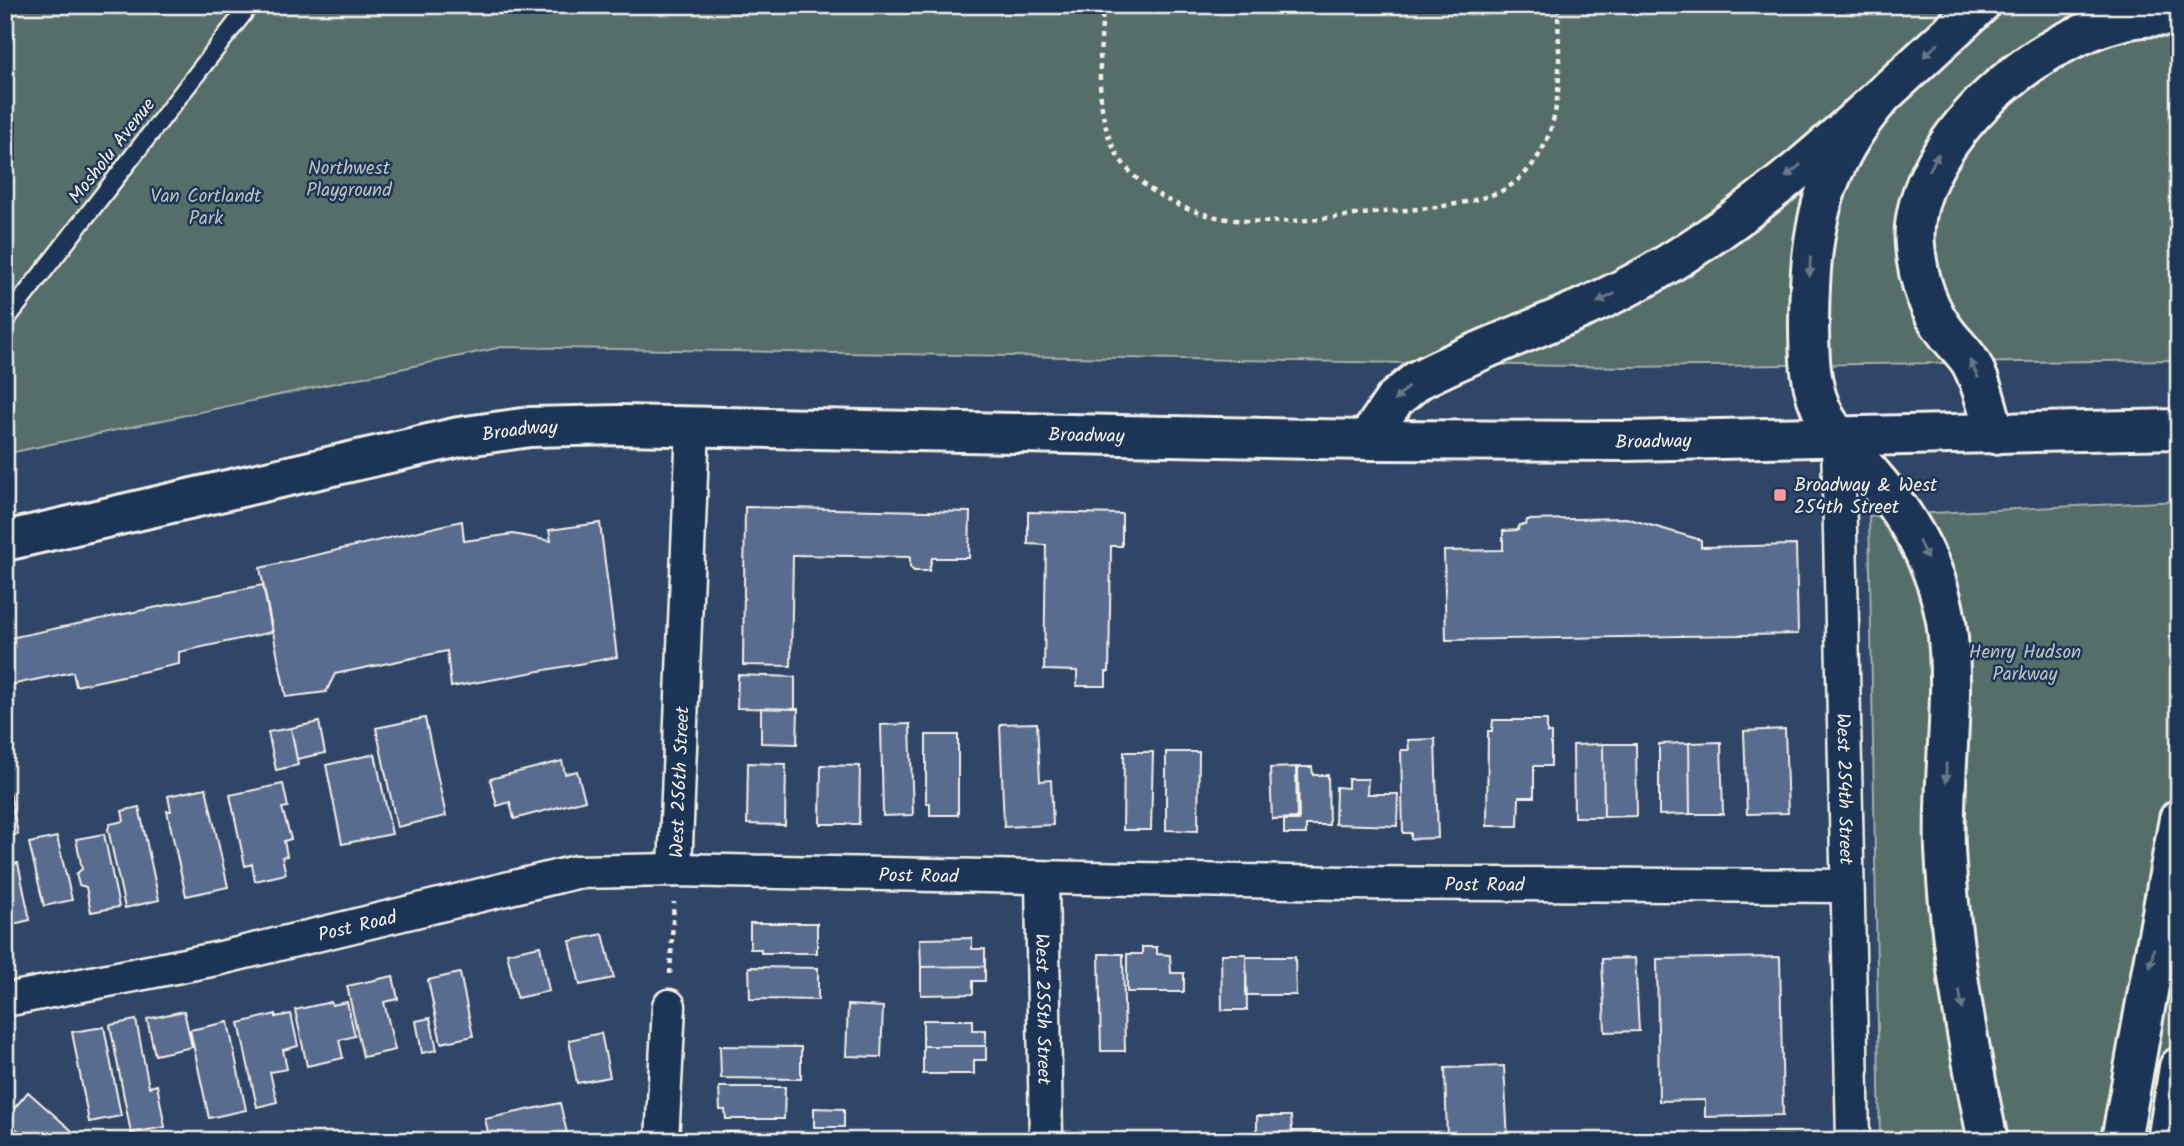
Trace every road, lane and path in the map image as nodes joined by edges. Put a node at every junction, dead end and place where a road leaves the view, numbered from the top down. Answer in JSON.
{"nodes":[{"id":1,"x":250,"y":5,"type":"edge"},
{"id":2,"x":1103,"y":5,"type":"edge"},
{"id":3,"x":1558,"y":5,"type":"edge"},
{"id":4,"x":1980,"y":5,"type":"edge"},
{"id":5,"x":2179,"y":18,"type":"edge"},
{"id":6,"x":1883,"y":95,"type":"junction"},
{"id":7,"x":5,"y":321,"type":"edge"},
{"id":8,"x":694,"y":425,"type":"junction"},
{"id":9,"x":2179,"y":429,"type":"edge"},
{"id":10,"x":1995,"y":434,"type":"junction"},
{"id":11,"x":1838,"y":437,"type":"junction"},
{"id":12,"x":1367,"y":440,"type":"junction"},
{"id":13,"x":5,"y":541,"type":"edge"},
{"id":14,"x":2179,"y":819,"type":"edge"},
{"id":15,"x":675,"y":870,"type":"junction"},
{"id":16,"x":1042,"y":878,"type":"junction"},
{"id":17,"x":1846,"y":886,"type":"junction"},
{"id":18,"x":6,"y":1006,"type":"edge"},
{"id":19,"x":669,"y":1006,"type":"joint"},
{"id":20,"x":2179,"y":1067,"type":"edge"},
{"id":21,"x":662,"y":1141,"type":"edge"},
{"id":22,"x":1046,"y":1141,"type":"edge"},
{"id":23,"x":1853,"y":1141,"type":"edge"},
{"id":24,"x":1988,"y":1141,"type":"edge"},
{"id":25,"x":2121,"y":1141,"type":"edge"},
{"id":26,"x":2167,"y":1141,"type":"edge"}],
"edges":[{"from":1,"to":7,"type":"lane","name":"Mosholu Avenue"},
{"from":2,"to":3,"type":"path"},
{"from":4,"to":6,"type":"main road","one_way":true},
{"from":10,"to":5,"type":"main road","one_way":true},
{"from":6,"to":11,"type":"main road","one_way":true},
{"from":6,"to":12,"type":"main road","one_way":true},
{"from":8,"to":12,"type":"main road","name":"Broadway"},
{"from":8,"to":13,"type":"main road","name":"Broadway"},
{"from":8,"to":15,"type":"street","name":"West 256th Street"},
{"from":9,"to":10,"type":"main road","name":"Broadway"},
{"from":10,"to":11,"type":"main road","name":"Broadway"},
{"from":11,"to":12,"type":"main road","name":"Broadway"},
{"from":11,"to":17,"type":"street","name":"West 254th Street"},
{"from":11,"to":24,"type":"main road","one_way":true},
{"from":14,"to":25,"type":"main road","one_way":true},
{"from":15,"to":16,"type":"street","name":"Post Road"},
{"from":15,"to":18,"type":"street","name":"Post Road"},
{"from":15,"to":19,"type":"path","name":"West 256th Street"},
{"from":16,"to":17,"type":"street","name":"Post Road"},
{"from":16,"to":22,"type":"street","name":"West 255th Street"},
{"from":17,"to":23,"type":"street","name":"West 254th Street"},
{"from":19,"to":21,"type":"street"},
{"from":20,"to":26,"type":"main road"}]}
